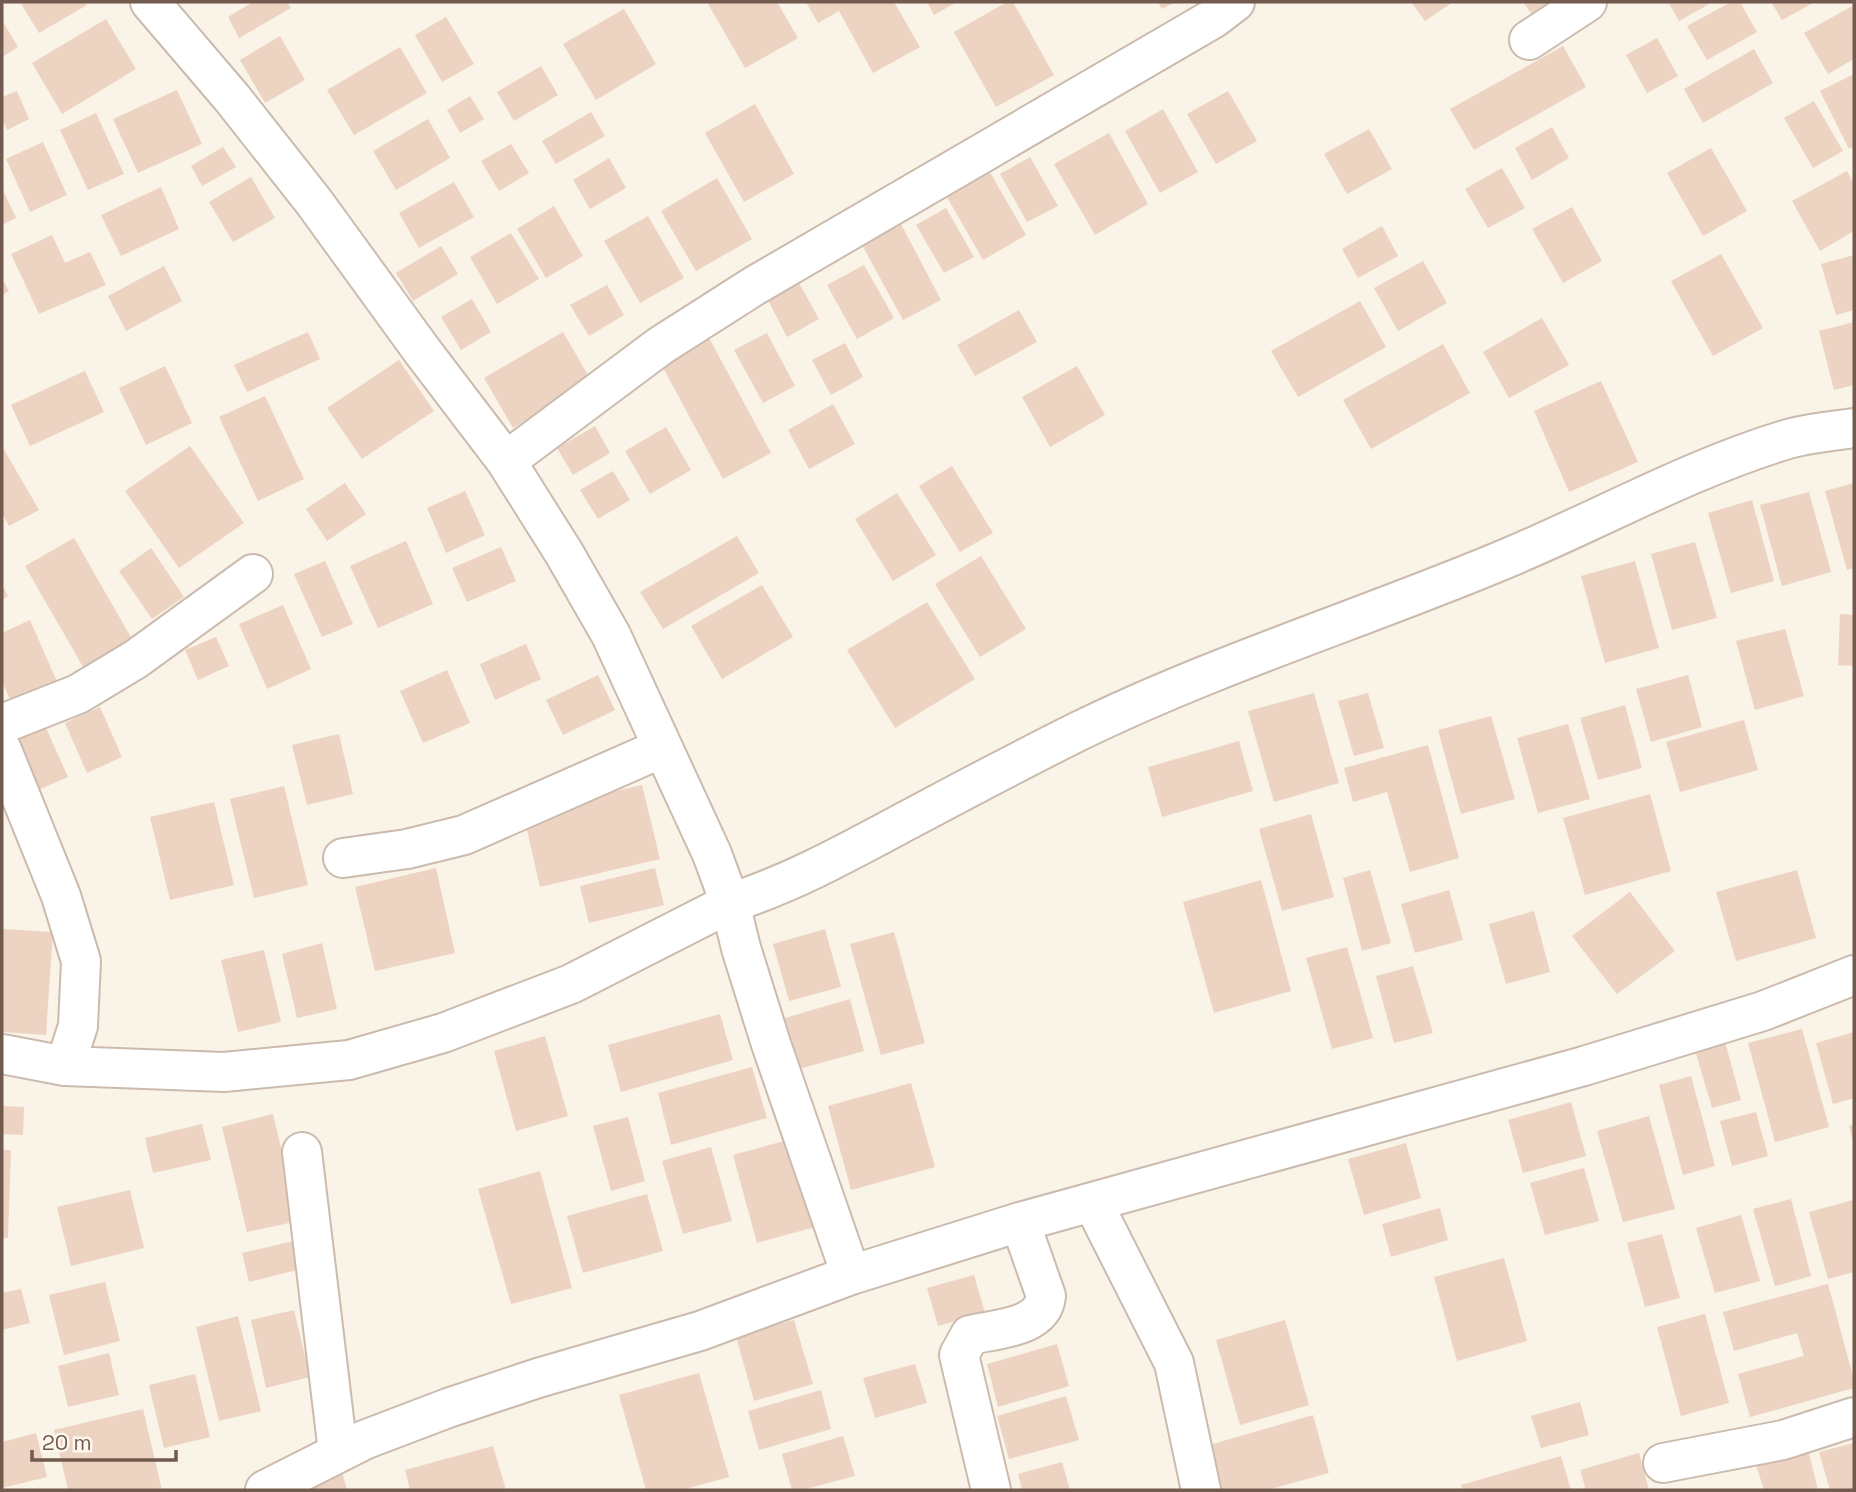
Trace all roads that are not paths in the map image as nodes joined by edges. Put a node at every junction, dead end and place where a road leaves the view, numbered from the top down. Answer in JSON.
{"nodes":[{"id":1,"x":150,"y":2,"type":"edge"},
{"id":2,"x":1235,"y":2,"type":"edge"},
{"id":3,"x":1587,"y":2,"type":"edge"},
{"id":4,"x":1529,"y":40,"type":"dead end"},
{"id":5,"x":1854,"y":428,"type":"edge"},
{"id":6,"x":506,"y":461,"type":"junction"},
{"id":7,"x":253,"y":575,"type":"dead end"},
{"id":8,"x":2,"y":724,"type":"edge"},
{"id":9,"x":662,"y":748,"type":"junction"},
{"id":10,"x":2,"y":750,"type":"edge"},
{"id":11,"x":343,"y":858,"type":"dead end"},
{"id":12,"x":734,"y":921,"type":"junction"},
{"id":13,"x":1854,"y":975,"type":"edge"},
{"id":14,"x":2,"y":1054,"type":"edge"},
{"id":15,"x":65,"y":1066,"type":"junction"},
{"id":16,"x":302,"y":1152,"type":"dead end"},
{"id":17,"x":1093,"y":1203,"type":"junction"},
{"id":18,"x":1020,"y":1222,"type":"junction"},
{"id":19,"x":851,"y":1275,"type":"junction"},
{"id":20,"x":1854,"y":1417,"type":"edge"},
{"id":21,"x":338,"y":1452,"type":"junction"},
{"id":22,"x":1663,"y":1463,"type":"dead end"},
{"id":23,"x":265,"y":1490,"type":"edge"},
{"id":24,"x":991,"y":1490,"type":"edge"},
{"id":25,"x":1201,"y":1490,"type":"edge"}],
"edges":[{"from":1,"to":6,"type":"street"},
{"from":2,"to":6,"type":"street"},
{"from":3,"to":4,"type":"street"},
{"from":5,"to":12,"type":"street"},
{"from":6,"to":9,"type":"street"},
{"from":7,"to":8,"type":"street"},
{"from":9,"to":11,"type":"street"},
{"from":9,"to":12,"type":"street"},
{"from":10,"to":15,"type":"street"},
{"from":12,"to":15,"type":"street"},
{"from":12,"to":19,"type":"street"},
{"from":13,"to":17,"type":"street"},
{"from":14,"to":15,"type":"street"},
{"from":16,"to":21,"type":"street"},
{"from":17,"to":18,"type":"street"},
{"from":17,"to":25,"type":"street"},
{"from":18,"to":19,"type":"street"},
{"from":18,"to":24,"type":"street"},
{"from":19,"to":21,"type":"street"},
{"from":20,"to":22,"type":"street"},
{"from":21,"to":23,"type":"street"}]}
